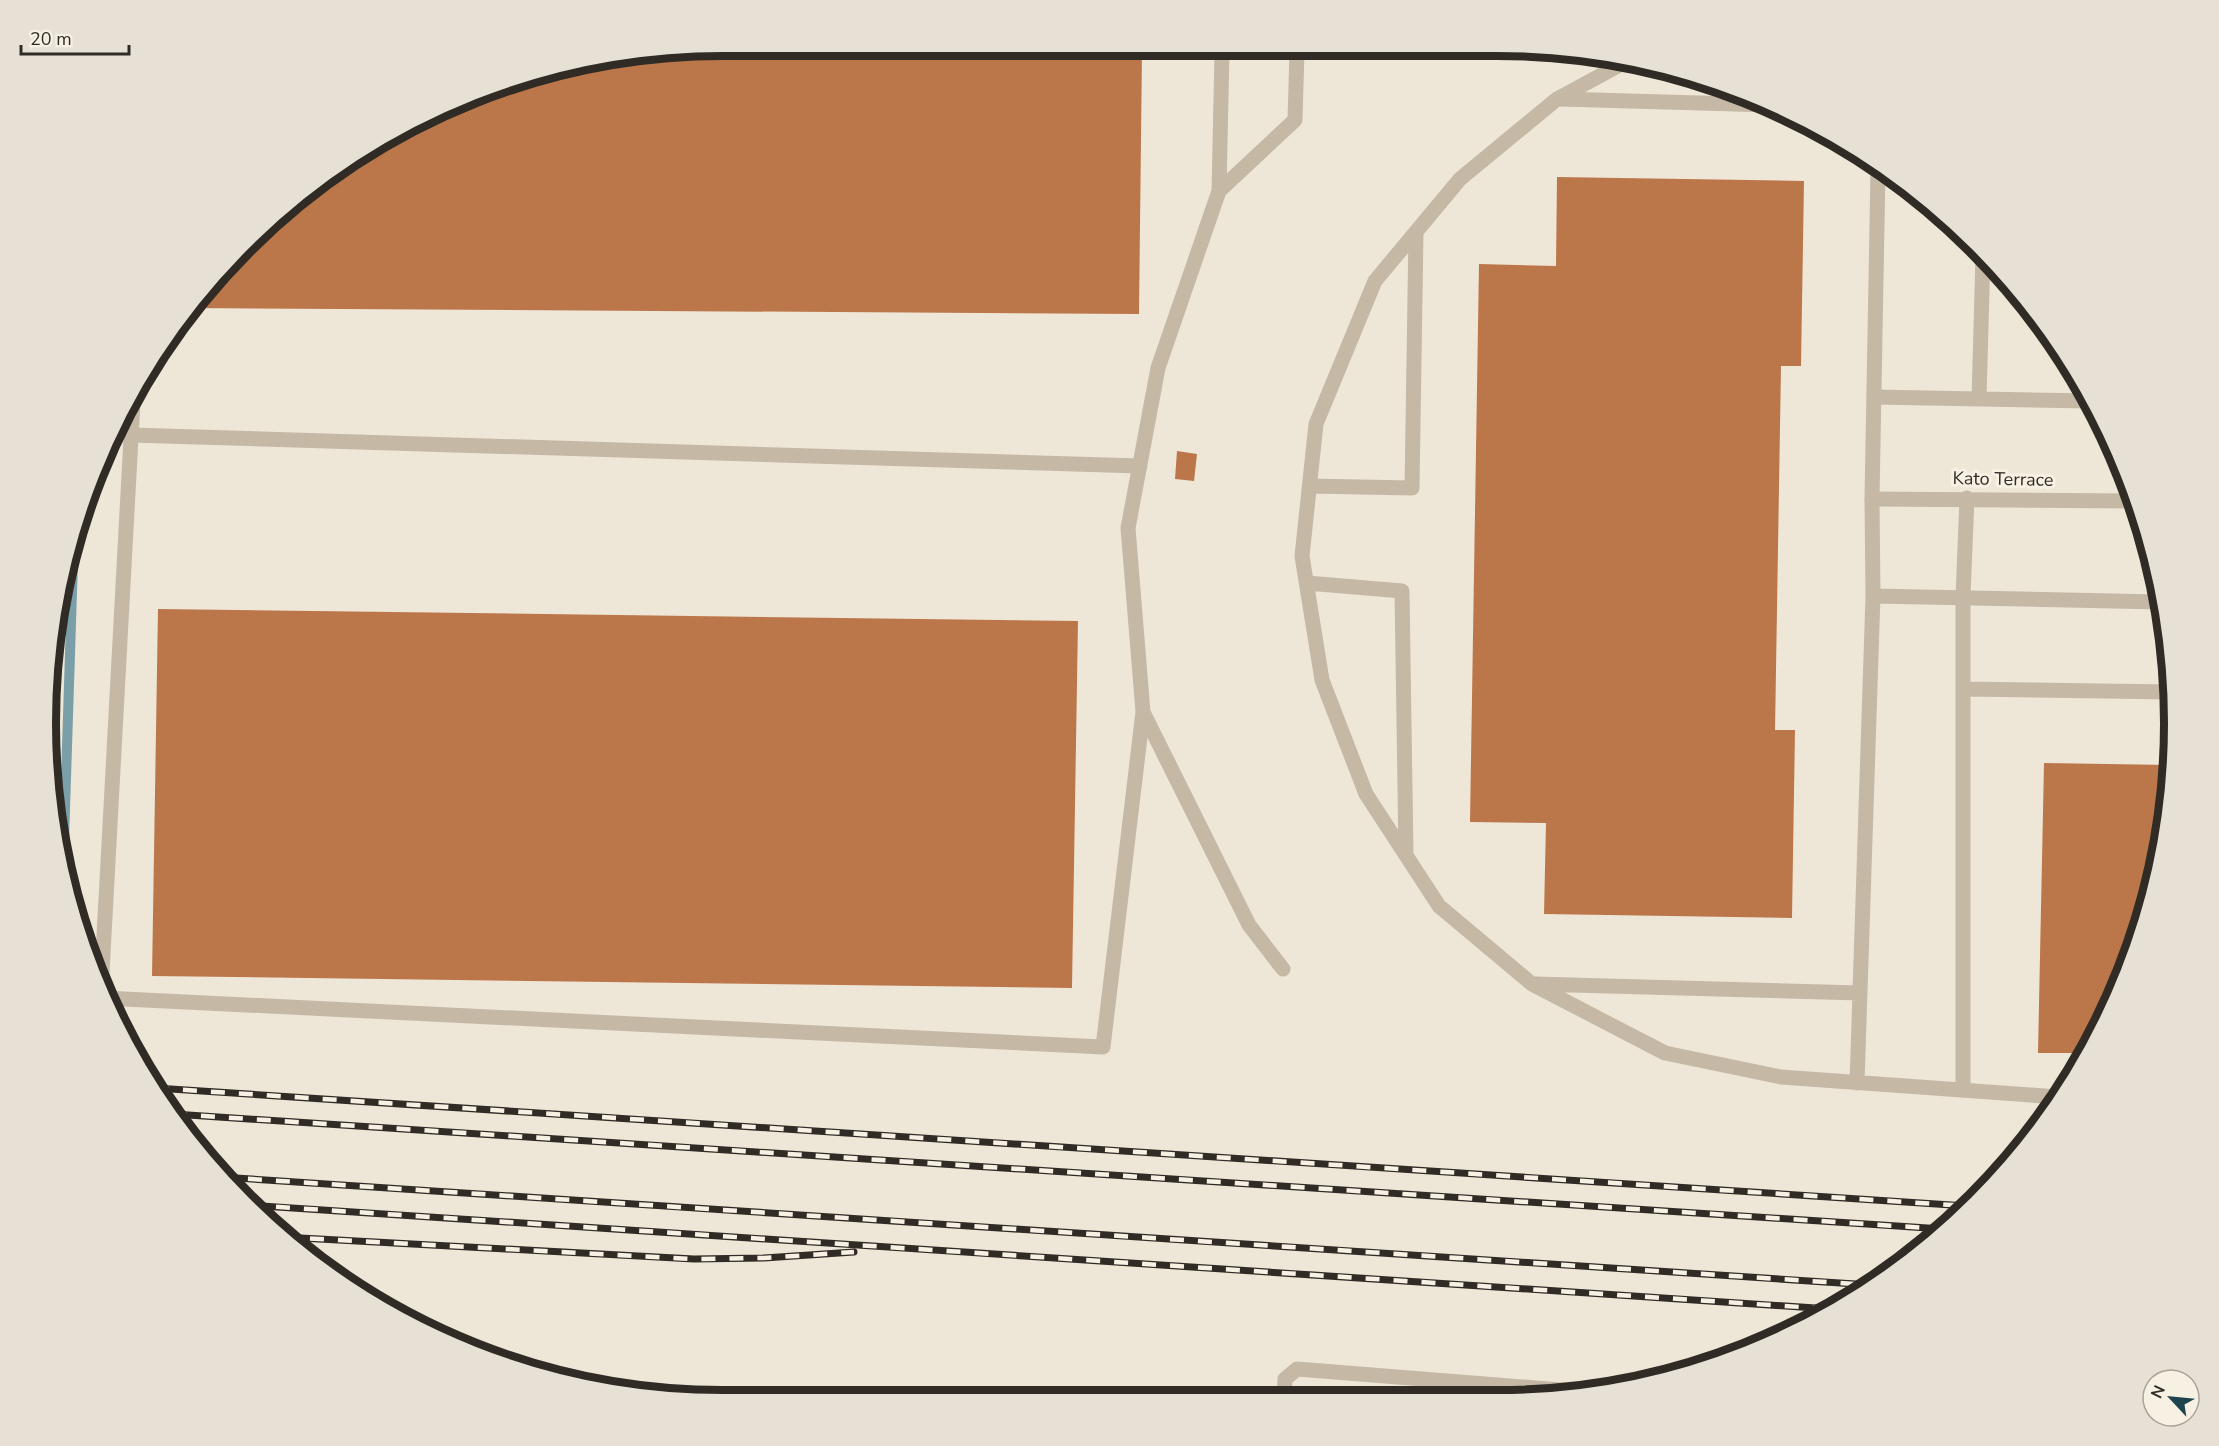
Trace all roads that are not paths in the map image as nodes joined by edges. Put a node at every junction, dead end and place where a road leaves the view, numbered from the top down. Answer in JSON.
{"nodes":[{"id":1,"x":1222,"y":56,"type":"edge"},
{"id":2,"x":1297,"y":56,"type":"edge"},
{"id":3,"x":1617,"y":67,"type":"edge"},
{"id":4,"x":1557,"y":99,"type":"junction"},
{"id":5,"x":1747,"y":104,"type":"edge"},
{"id":6,"x":1878,"y":176,"type":"edge"},
{"id":7,"x":1219,"y":191,"type":"junction"},
{"id":8,"x":1416,"y":232,"type":"junction"},
{"id":9,"x":1983,"y":267,"type":"edge"},
{"id":10,"x":1874,"y":397,"type":"junction"},
{"id":11,"x":1979,"y":399,"type":"junction"},
{"id":12,"x":2080,"y":401,"type":"edge"},
{"id":13,"x":132,"y":413,"type":"edge"},
{"id":14,"x":131,"y":435,"type":"junction"},
{"id":15,"x":1140,"y":466,"type":"junction"},
{"id":16,"x":1310,"y":486,"type":"junction"},
{"id":17,"x":1968,"y":498,"type":"junction"},
{"id":18,"x":1872,"y":499,"type":"junction"},
{"id":19,"x":2125,"y":501,"type":"edge"},
{"id":20,"x":1307,"y":583,"type":"junction"},
{"id":21,"x":1873,"y":596,"type":"junction"},
{"id":22,"x":1963,"y":597,"type":"junction"},
{"id":23,"x":2152,"y":602,"type":"edge"},
{"id":24,"x":1964,"y":688,"type":"junction"},
{"id":25,"x":2163,"y":692,"type":"edge"},
{"id":26,"x":1143,"y":712,"type":"junction"},
{"id":27,"x":1406,"y":854,"type":"junction"},
{"id":28,"x":102,"y":968,"type":"edge"},
{"id":29,"x":1283,"y":969,"type":"dead end"},
{"id":30,"x":1532,"y":984,"type":"junction"},
{"id":31,"x":1860,"y":993,"type":"junction"},
{"id":32,"x":115,"y":999,"type":"edge"},
{"id":33,"x":1857,"y":1083,"type":"junction"},
{"id":34,"x":1963,"y":1090,"type":"junction"},
{"id":35,"x":2049,"y":1096,"type":"edge"},
{"id":36,"x":1544,"y":1389,"type":"edge"},
{"id":37,"x":1284,"y":1390,"type":"edge"}],
"edges":[{"from":1,"to":7,"type":"street"},
{"from":2,"to":7,"type":"street"},
{"from":3,"to":4,"type":"street"},
{"from":4,"to":5,"type":"street"},
{"from":4,"to":8,"type":"street"},
{"from":6,"to":10,"type":"street"},
{"from":7,"to":15,"type":"street"},
{"from":8,"to":16,"type":"street"},
{"from":8,"to":16,"type":"street"},
{"from":9,"to":11,"type":"street"},
{"from":10,"to":11,"type":"street"},
{"from":10,"to":18,"type":"street"},
{"from":11,"to":12,"type":"street"},
{"from":13,"to":14,"type":"street"},
{"from":14,"to":15,"type":"street"},
{"from":14,"to":28,"type":"street"},
{"from":15,"to":26,"type":"street"},
{"from":16,"to":20,"type":"street"},
{"from":17,"to":18,"type":"street","name":"Kato Terrace"},
{"from":17,"to":19,"type":"street","name":"Kato Terrace"},
{"from":17,"to":22,"type":"street"},
{"from":18,"to":21,"type":"street"},
{"from":20,"to":27,"type":"street"},
{"from":20,"to":27,"type":"street"},
{"from":21,"to":22,"type":"street"},
{"from":21,"to":31,"type":"street"},
{"from":22,"to":23,"type":"street"},
{"from":22,"to":24,"type":"street"},
{"from":24,"to":25,"type":"street"},
{"from":24,"to":34,"type":"street"},
{"from":26,"to":29,"type":"street"},
{"from":26,"to":32,"type":"street"},
{"from":27,"to":30,"type":"street"},
{"from":30,"to":31,"type":"street"},
{"from":30,"to":33,"type":"street"},
{"from":31,"to":33,"type":"street"},
{"from":33,"to":34,"type":"street"},
{"from":34,"to":35,"type":"street"},
{"from":36,"to":37,"type":"street"}]}
